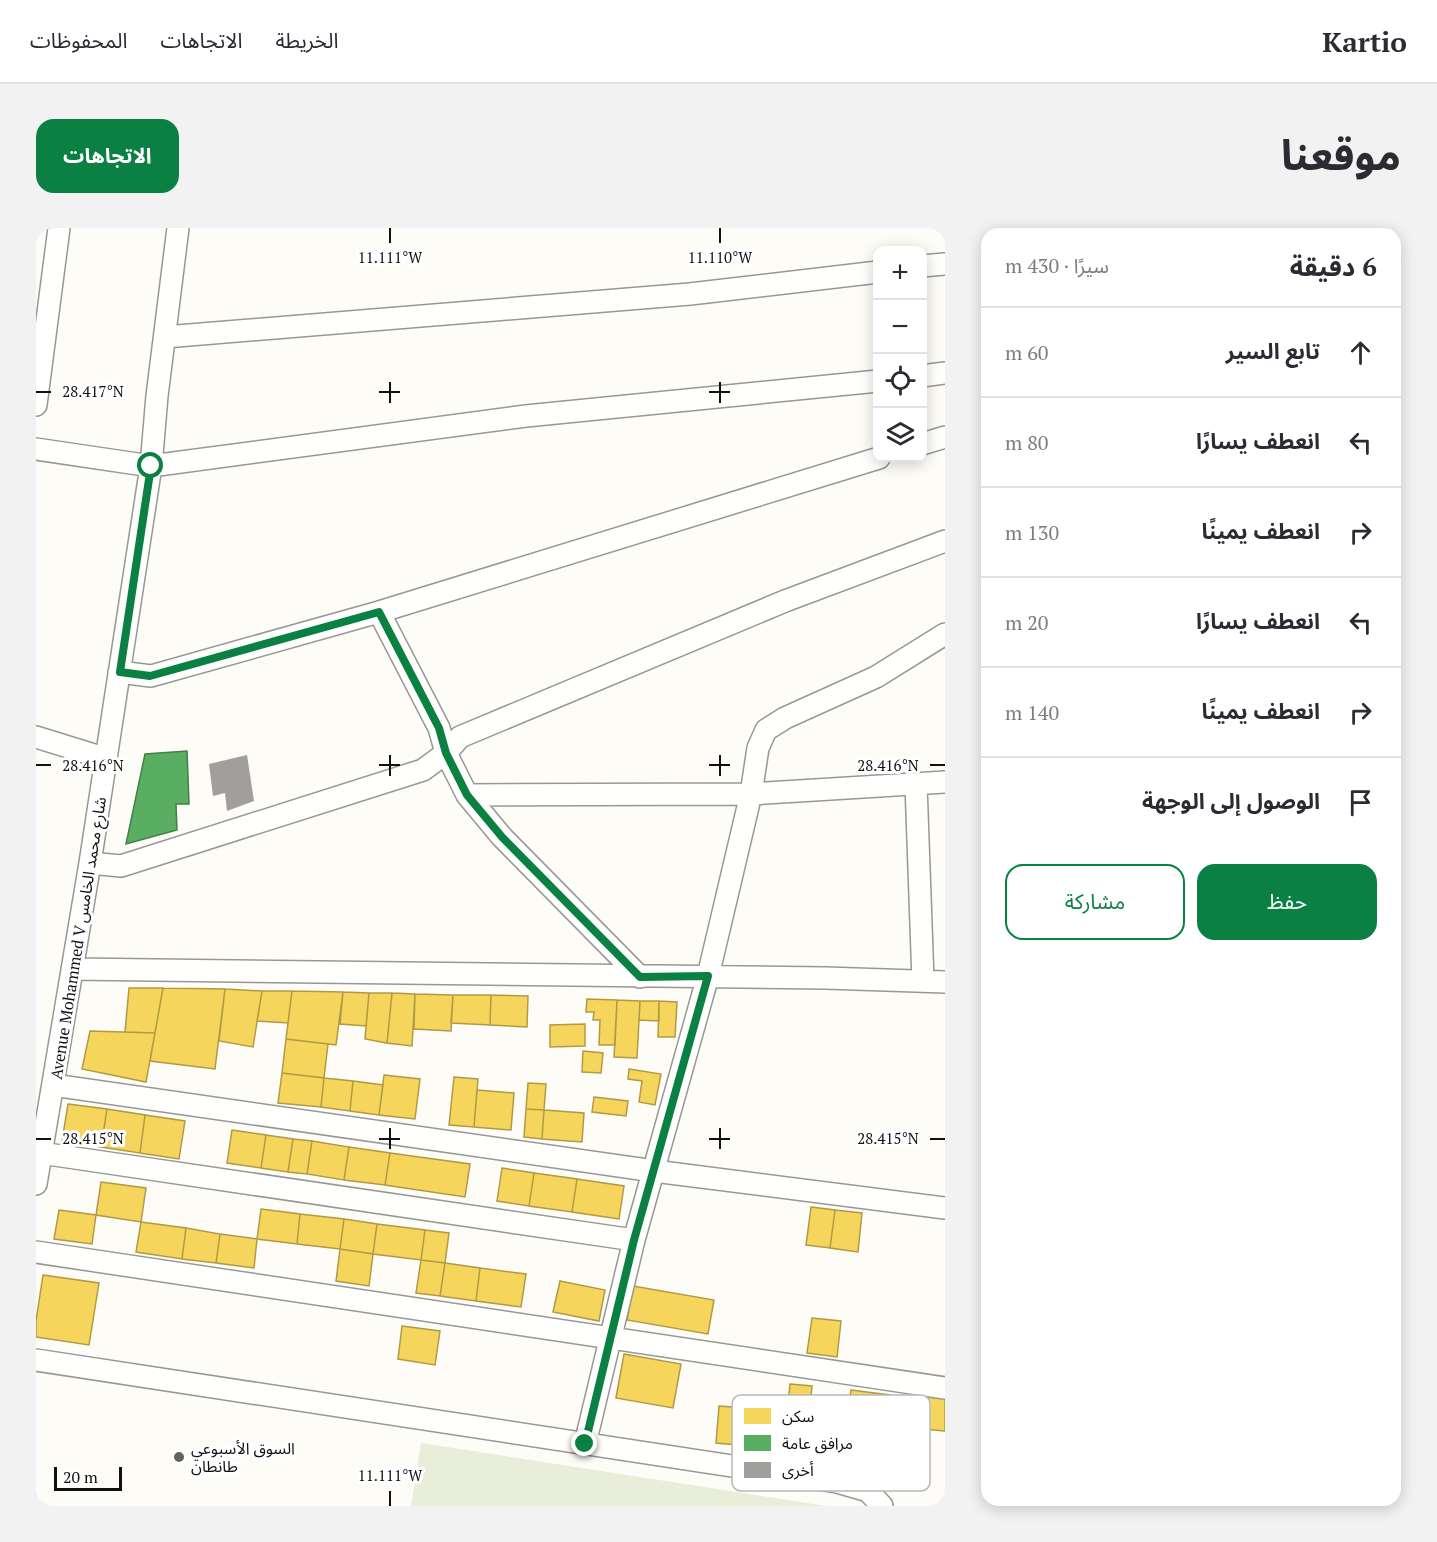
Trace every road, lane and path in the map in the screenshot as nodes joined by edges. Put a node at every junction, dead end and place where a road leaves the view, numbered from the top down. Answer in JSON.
{"nodes":[{"id":1,"x":59,"y":228,"type":"edge"},
{"id":2,"x":178,"y":228,"type":"edge"},
{"id":3,"x":945,"y":264,"type":"edge"},
{"id":4,"x":927,"y":266,"type":"edge"},
{"id":5,"x":873,"y":273,"type":"edge"},
{"id":6,"x":165,"y":337,"type":"junction"},
{"id":7,"x":945,"y":373,"type":"edge"},
{"id":8,"x":927,"y":375,"type":"edge"},
{"id":9,"x":873,"y":381,"type":"edge"},
{"id":10,"x":36,"y":405,"type":"edge"},
{"id":11,"x":945,"y":437,"type":"edge"},
{"id":12,"x":927,"y":442,"type":"edge"},
{"id":13,"x":36,"y":449,"type":"edge"},
{"id":14,"x":873,"y":460,"type":"edge"},
{"id":15,"x":151,"y":466,"type":"junction"},
{"id":16,"x":945,"y":541,"type":"edge"},
{"id":17,"x":379,"y":612,"type":"junction"},
{"id":18,"x":945,"y":634,"type":"edge"},
{"id":19,"x":120,"y":672,"type":"junction"},
{"id":20,"x":36,"y":737,"type":"edge"},
{"id":21,"x":446,"y":753,"type":"junction"},
{"id":22,"x":107,"y":759,"type":"junction"},
{"id":23,"x":945,"y":782,"type":"edge"},
{"id":24,"x":916,"y":784,"type":"junction"},
{"id":25,"x":751,"y":794,"type":"junction"},
{"id":26,"x":467,"y":795,"type":"junction"},
{"id":27,"x":90,"y":863,"type":"junction"},
{"id":28,"x":72,"y":969,"type":"junction"},
{"id":29,"x":708,"y":976,"type":"junction"},
{"id":30,"x":640,"y":977,"type":"junction"},
{"id":31,"x":923,"y":981,"type":"junction"},
{"id":32,"x":945,"y":982,"type":"edge"},
{"id":33,"x":53,"y":1085,"type":"junction"},
{"id":34,"x":41,"y":1153,"type":"junction"},
{"id":35,"x":654,"y":1171,"type":"junction"},
{"id":36,"x":36,"y":1184,"type":"edge"},
{"id":37,"x":945,"y":1208,"type":"edge"},
{"id":38,"x":634,"y":1240,"type":"junction"},
{"id":39,"x":36,"y":1252,"type":"edge"},
{"id":40,"x":611,"y":1338,"type":"junction"},
{"id":41,"x":36,"y":1360,"type":"edge"},
{"id":42,"x":945,"y":1388,"type":"edge"},
{"id":43,"x":585,"y":1444,"type":"junction"},
{"id":44,"x":732,"y":1467,"type":"edge"},
{"id":45,"x":868,"y":1491,"type":"edge"},
{"id":46,"x":882,"y":1506,"type":"edge"}],
"edges":[{"from":1,"to":10,"type":"street"},
{"from":2,"to":6,"type":"street","name":"Avenue Mohammed V شارع محمد الخامس"},
{"from":3,"to":4,"type":"street"},
{"from":5,"to":6,"type":"street"},
{"from":6,"to":15,"type":"street","name":"Avenue Mohammed V شارع محمد الخامس"},
{"from":7,"to":8,"type":"street"},
{"from":9,"to":15,"type":"street"},
{"from":11,"to":12,"type":"street"},
{"from":13,"to":15,"type":"street"},
{"from":14,"to":17,"type":"street"},
{"from":15,"to":19,"type":"street","name":"Avenue Mohammed V شارع محمد الخامس"},
{"from":16,"to":21,"type":"street"},
{"from":17,"to":19,"type":"street"},
{"from":17,"to":21,"type":"street"},
{"from":18,"to":25,"type":"street"},
{"from":19,"to":22,"type":"street","name":"Avenue Mohammed V شارع محمد الخامس"},
{"from":20,"to":22,"type":"street"},
{"from":21,"to":26,"type":"street"},
{"from":21,"to":27,"type":"street"},
{"from":22,"to":27,"type":"street","name":"Avenue Mohammed V شارع محمد الخامس"},
{"from":23,"to":24,"type":"street"},
{"from":24,"to":25,"type":"street"},
{"from":24,"to":31,"type":"street"},
{"from":25,"to":26,"type":"street"},
{"from":25,"to":29,"type":"street"},
{"from":26,"to":30,"type":"street"},
{"from":27,"to":28,"type":"street","name":"Avenue Mohammed V شارع محمد الخامس"},
{"from":28,"to":30,"type":"street"},
{"from":28,"to":33,"type":"street","name":"Avenue Mohammed V شارع محمد الخامس"},
{"from":29,"to":30,"type":"street"},
{"from":29,"to":31,"type":"street"},
{"from":29,"to":35,"type":"street"},
{"from":31,"to":32,"type":"street"},
{"from":33,"to":34,"type":"street","name":"Avenue Mohammed V شارع محمد الخامس"},
{"from":33,"to":35,"type":"street"},
{"from":34,"to":36,"type":"street","name":"Avenue Mohammed V شارع محمد الخامس"},
{"from":34,"to":38,"type":"street"},
{"from":35,"to":37,"type":"street"},
{"from":35,"to":38,"type":"street"},
{"from":38,"to":40,"type":"street"},
{"from":39,"to":40,"type":"street"},
{"from":40,"to":42,"type":"street"},
{"from":40,"to":43,"type":"street"},
{"from":41,"to":43,"type":"street"},
{"from":43,"to":44,"type":"street"},
{"from":45,"to":46,"type":"street"}]}
